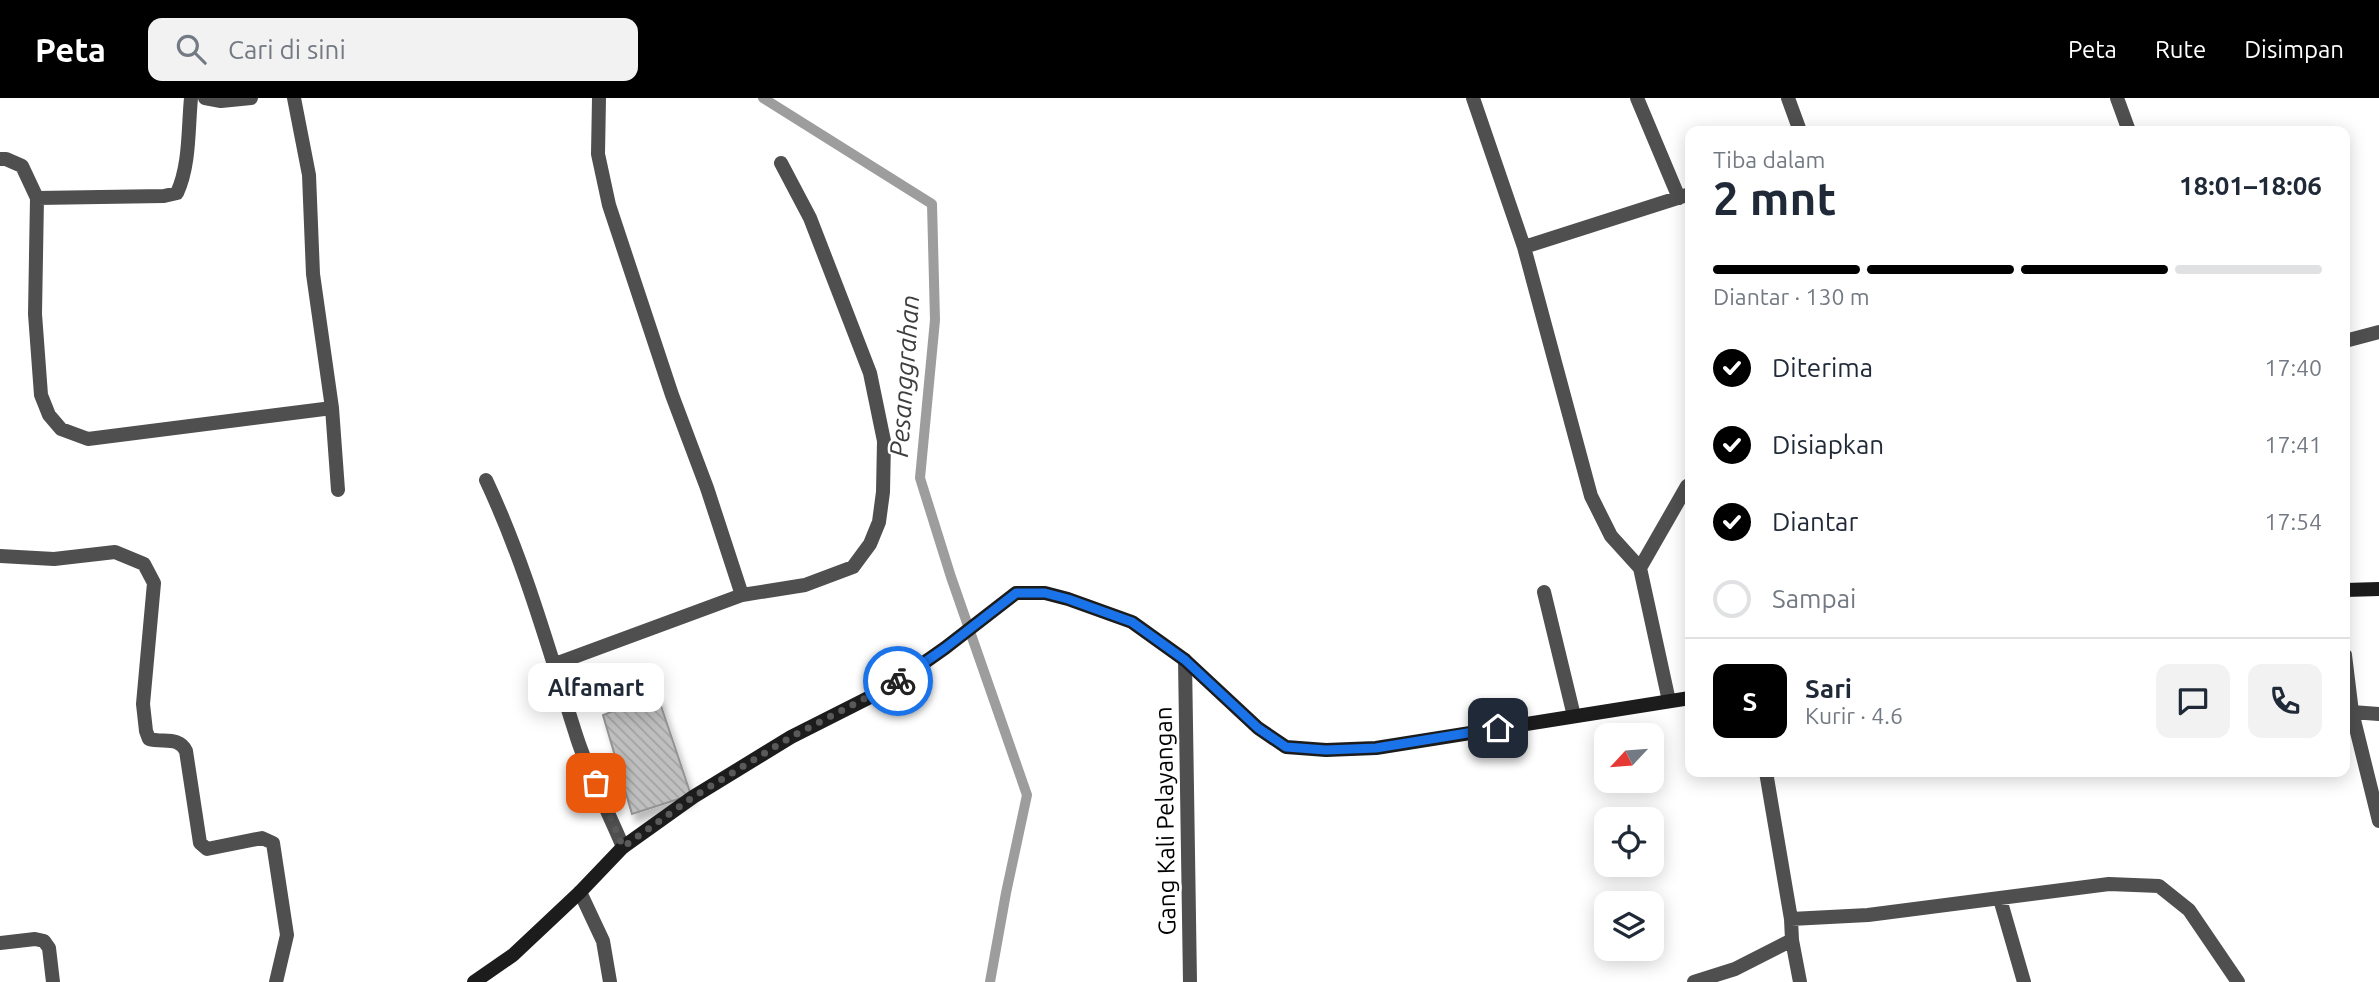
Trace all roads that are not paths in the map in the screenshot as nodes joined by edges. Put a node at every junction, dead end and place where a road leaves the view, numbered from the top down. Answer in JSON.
{"nodes":[{"id":1,"x":191,"y":98,"type":"edge"},
{"id":2,"x":205,"y":98,"type":"edge"},
{"id":3,"x":251,"y":98,"type":"edge"},
{"id":4,"x":294,"y":98,"type":"edge"},
{"id":5,"x":598,"y":98,"type":"edge"},
{"id":6,"x":1473,"y":98,"type":"edge"},
{"id":7,"x":1637,"y":98,"type":"edge"},
{"id":8,"x":1788,"y":98,"type":"edge"},
{"id":9,"x":2116,"y":98,"type":"edge"},
{"id":10,"x":1798,"y":126,"type":"edge"},
{"id":11,"x":2127,"y":126,"type":"edge"},
{"id":12,"x":0,"y":159,"type":"edge"},
{"id":13,"x":781,"y":163,"type":"dead end"},
{"id":14,"x":1685,"y":196,"type":"edge"},
{"id":15,"x":37,"y":198,"type":"junction"},
{"id":16,"x":1524,"y":247,"type":"junction"},
{"id":17,"x":2379,"y":332,"type":"edge"},
{"id":18,"x":2350,"y":340,"type":"edge"},
{"id":19,"x":332,"y":408,"type":"junction"},
{"id":20,"x":486,"y":480,"type":"dead end"},
{"id":21,"x":1685,"y":489,"type":"edge"},
{"id":22,"x":338,"y":490,"type":"dead end"},
{"id":23,"x":0,"y":556,"type":"edge"},
{"id":24,"x":1640,"y":568,"type":"junction"},
{"id":25,"x":2379,"y":589,"type":"edge"},
{"id":26,"x":2350,"y":590,"type":"edge"},
{"id":27,"x":1544,"y":592,"type":"dead end"},
{"id":28,"x":742,"y":596,"type":"junction"},
{"id":29,"x":1185,"y":660,"type":"junction"},
{"id":30,"x":555,"y":664,"type":"junction"},
{"id":31,"x":2350,"y":691,"type":"edge"},
{"id":32,"x":1685,"y":699,"type":"edge"},
{"id":33,"x":1669,"y":701,"type":"junction"},
{"id":34,"x":2353,"y":712,"type":"junction"},
{"id":35,"x":2379,"y":714,"type":"edge"},
{"id":36,"x":1574,"y":716,"type":"junction"},
{"id":37,"x":1767,"y":777,"type":"edge"},
{"id":38,"x":2379,"y":821,"type":"edge"},
{"id":39,"x":623,"y":847,"type":"junction"},
{"id":40,"x":580,"y":892,"type":"junction"},
{"id":41,"x":2000,"y":899,"type":"junction"},
{"id":42,"x":1791,"y":919,"type":"junction"},
{"id":43,"x":1792,"y":940,"type":"junction"},
{"id":44,"x":0,"y":943,"type":"edge"},
{"id":45,"x":53,"y":982,"type":"edge"},
{"id":46,"x":276,"y":982,"type":"edge"},
{"id":47,"x":474,"y":982,"type":"edge"},
{"id":48,"x":610,"y":982,"type":"edge"},
{"id":49,"x":1190,"y":982,"type":"edge"},
{"id":50,"x":1695,"y":982,"type":"edge"},
{"id":51,"x":1800,"y":982,"type":"edge"},
{"id":52,"x":2024,"y":982,"type":"edge"},
{"id":53,"x":2238,"y":982,"type":"edge"}],
"edges":[{"from":1,"to":15,"type":"street"},
{"from":2,"to":3,"type":"street"},
{"from":4,"to":19,"type":"street"},
{"from":5,"to":28,"type":"street"},
{"from":6,"to":16,"type":"street"},
{"from":7,"to":14,"type":"street"},
{"from":8,"to":10,"type":"street"},
{"from":9,"to":11,"type":"street"},
{"from":12,"to":15,"type":"street"},
{"from":13,"to":28,"type":"street"},
{"from":14,"to":16,"type":"street"},
{"from":15,"to":19,"type":"street"},
{"from":16,"to":24,"type":"street"},
{"from":17,"to":18,"type":"street"},
{"from":19,"to":22,"type":"street"},
{"from":20,"to":30,"type":"street"},
{"from":21,"to":24,"type":"street"},
{"from":23,"to":46,"type":"street"},
{"from":24,"to":33,"type":"street"},
{"from":25,"to":26,"type":"street"},
{"from":27,"to":36,"type":"street"},
{"from":28,"to":30,"type":"street"},
{"from":29,"to":36,"type":"street"},
{"from":29,"to":39,"type":"street"},
{"from":29,"to":49,"type":"street","name":"Gang Kali Pelayangan"},
{"from":30,"to":39,"type":"street"},
{"from":31,"to":34,"type":"street"},
{"from":32,"to":33,"type":"street"},
{"from":33,"to":36,"type":"street"},
{"from":34,"to":35,"type":"street"},
{"from":34,"to":38,"type":"street"},
{"from":37,"to":42,"type":"street"},
{"from":39,"to":40,"type":"street"},
{"from":40,"to":47,"type":"street"},
{"from":40,"to":48,"type":"street"},
{"from":41,"to":42,"type":"street"},
{"from":41,"to":52,"type":"street"},
{"from":41,"to":53,"type":"street"},
{"from":42,"to":43,"type":"street"},
{"from":43,"to":50,"type":"street"},
{"from":43,"to":51,"type":"street"},
{"from":44,"to":45,"type":"street"}]}
